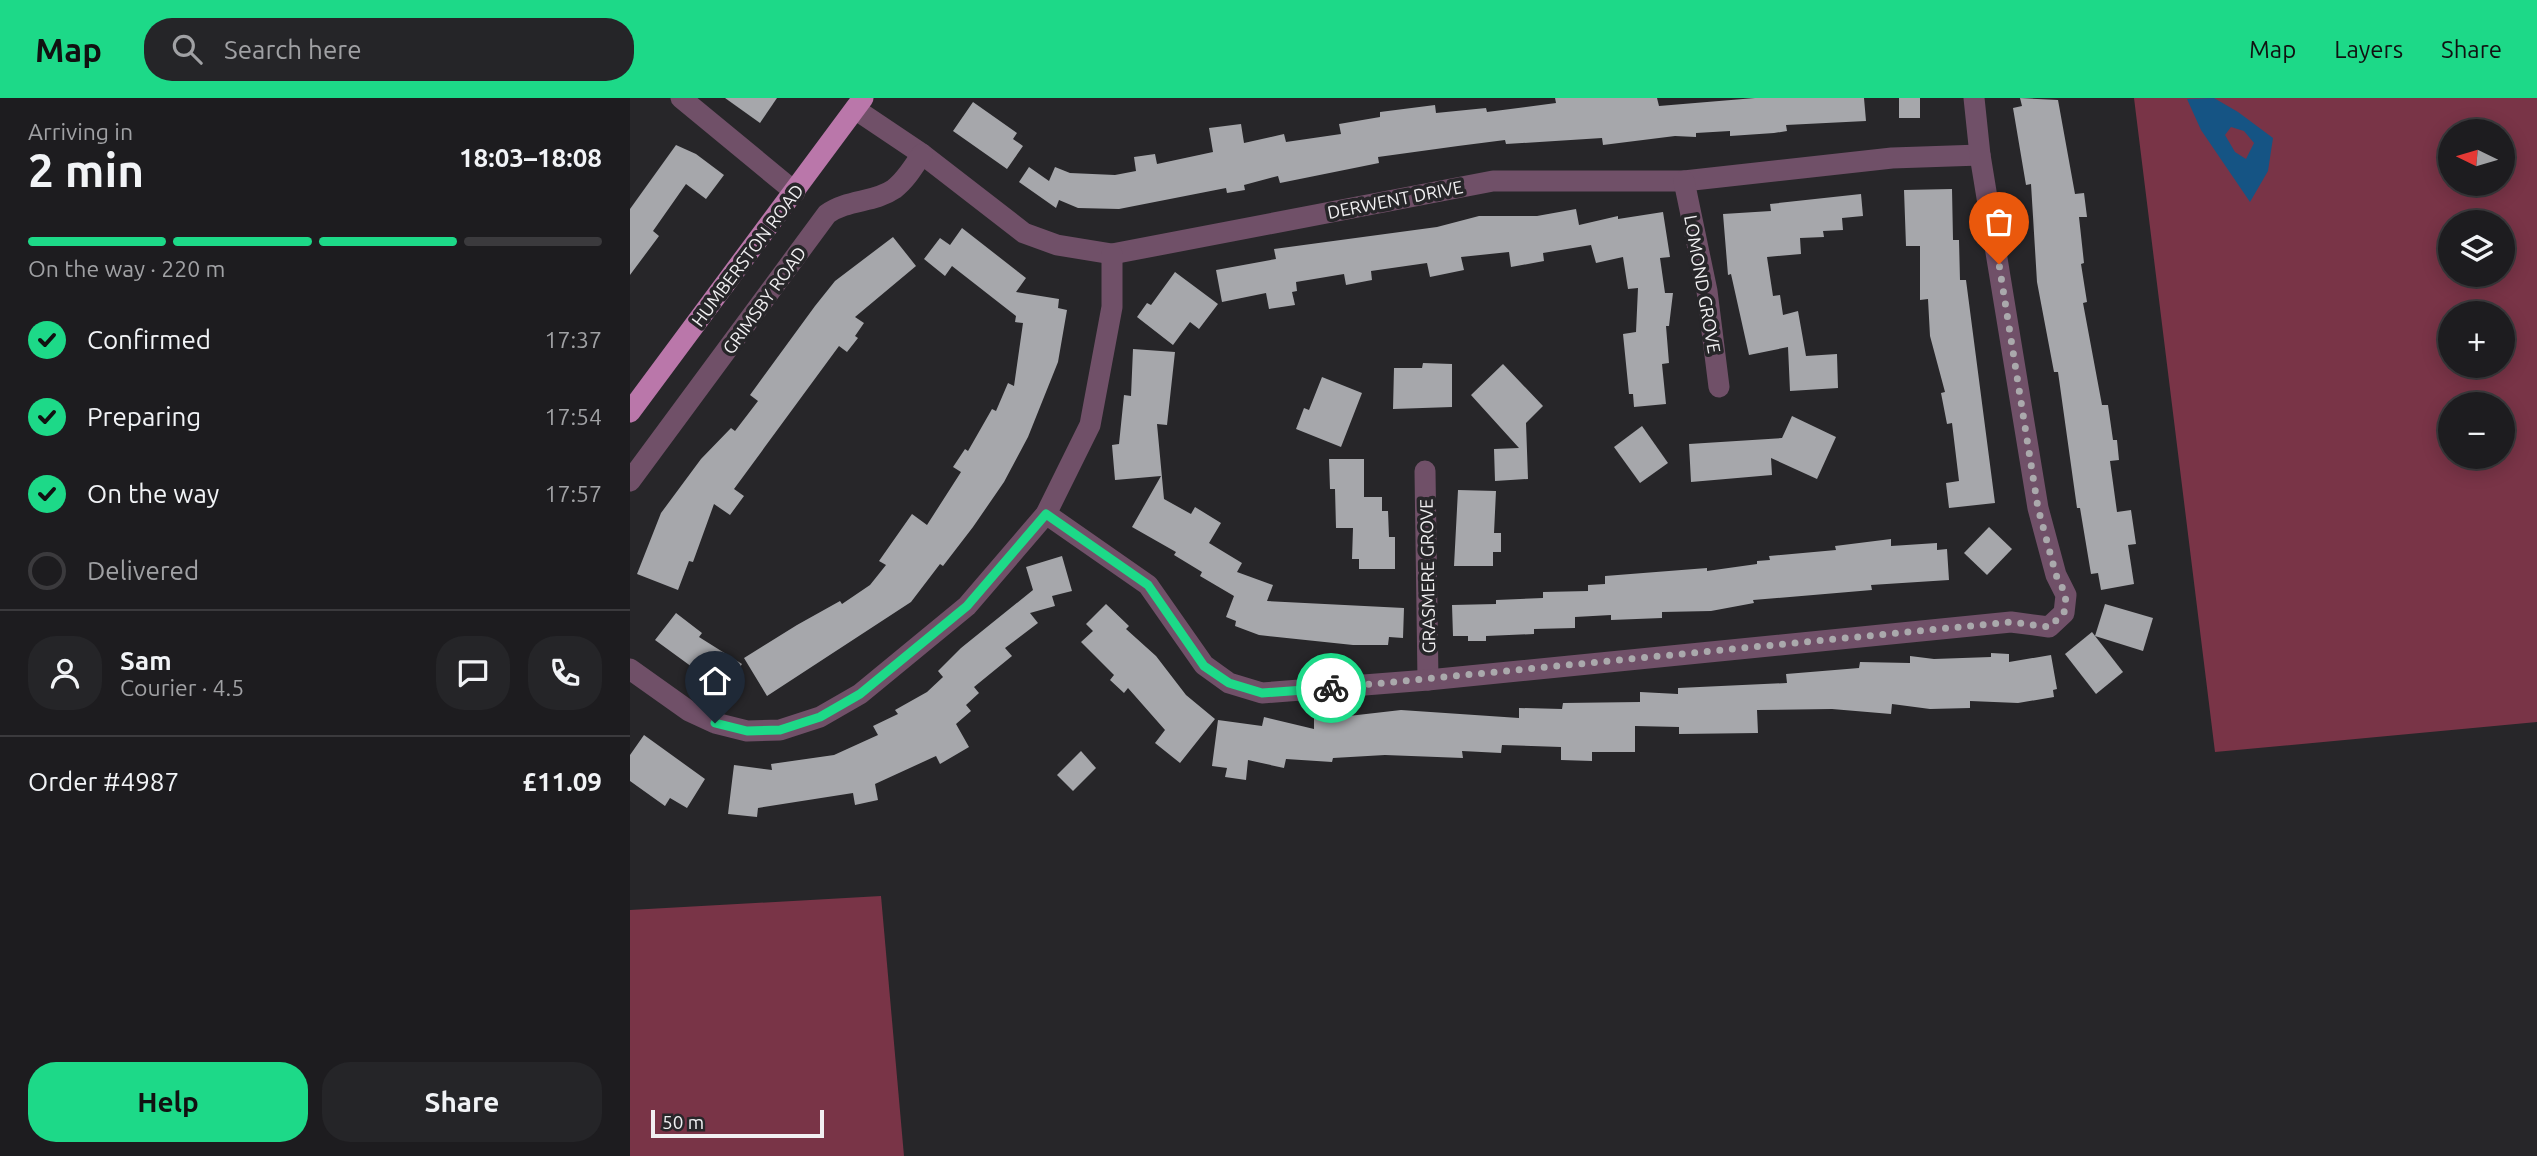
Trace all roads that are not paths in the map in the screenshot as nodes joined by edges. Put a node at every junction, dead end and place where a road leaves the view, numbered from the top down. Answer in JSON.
{"nodes":[{"id":1,"x":681,"y":98,"type":"edge"},
{"id":2,"x":1974,"y":98,"type":"edge"},
{"id":3,"x":859,"y":103,"type":"edge"},
{"id":4,"x":922,"y":153,"type":"junction"},
{"id":5,"x":1980,"y":155,"type":"junction"},
{"id":6,"x":1684,"y":181,"type":"junction"},
{"id":7,"x":795,"y":192,"type":"junction"},
{"id":8,"x":1111,"y":254,"type":"junction"},
{"id":9,"x":1719,"y":387,"type":"dead end"},
{"id":10,"x":630,"y":412,"type":"edge"},
{"id":11,"x":1425,"y":471,"type":"dead end"},
{"id":12,"x":630,"y":481,"type":"edge"},
{"id":13,"x":1046,"y":514,"type":"junction"},
{"id":14,"x":630,"y":669,"type":"edge"},
{"id":15,"x":1428,"y":680,"type":"junction"}],
"edges":[{"from":1,"to":7,"type":"street"},
{"from":2,"to":5,"type":"street"},
{"from":3,"to":4,"type":"street","name":"DERWENT DRIVE"},
{"from":3,"to":7,"type":"main road","name":"HUMBERSTON ROAD"},
{"from":4,"to":8,"type":"street","name":"DERWENT DRIVE"},
{"from":4,"to":12,"type":"street","name":"GRIMSBY ROAD"},
{"from":5,"to":6,"type":"street","name":"DERWENT DRIVE"},
{"from":5,"to":15,"type":"street"},
{"from":6,"to":8,"type":"street","name":"DERWENT DRIVE"},
{"from":6,"to":9,"type":"street","name":"LOMOND GROVE"},
{"from":7,"to":10,"type":"main road","name":"HUMBERSTON ROAD"},
{"from":8,"to":13,"type":"street"},
{"from":11,"to":15,"type":"street","name":"GRASMERE GROVE"},
{"from":13,"to":14,"type":"street"},
{"from":13,"to":15,"type":"street"}]}
